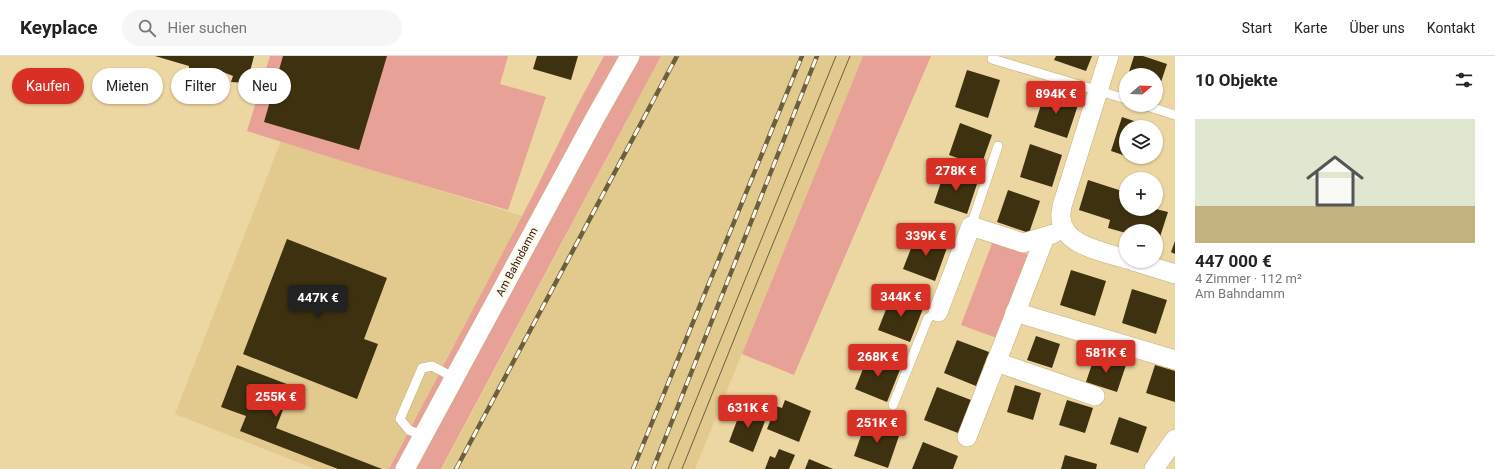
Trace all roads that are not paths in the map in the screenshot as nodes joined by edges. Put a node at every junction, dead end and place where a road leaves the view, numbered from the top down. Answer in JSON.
{"nodes":[{"id":1,"x":630,"y":56,"type":"edge"},
{"id":2,"x":1109,"y":56,"type":"edge"},
{"id":3,"x":992,"y":59,"type":"dead end"},
{"id":4,"x":1098,"y":90,"type":"junction"},
{"id":5,"x":1119,"y":97,"type":"edge"},
{"id":6,"x":1163,"y":111,"type":"edge"},
{"id":7,"x":1175,"y":115,"type":"edge"},
{"id":8,"x":998,"y":146,"type":"dead end"},
{"id":9,"x":971,"y":226,"type":"junction"},
{"id":10,"x":1064,"y":229,"type":"junction"},
{"id":11,"x":1045,"y":237,"type":"junction"},
{"id":12,"x":1119,"y":257,"type":"edge"},
{"id":13,"x":1156,"y":268,"type":"edge"},
{"id":14,"x":1175,"y":274,"type":"edge"},
{"id":15,"x":938,"y":312,"type":"joint"},
{"id":16,"x":1015,"y":312,"type":"junction"},
{"id":17,"x":1175,"y":360,"type":"edge"},
{"id":18,"x":996,"y":362,"type":"junction"},
{"id":19,"x":455,"y":378,"type":"junction"},
{"id":20,"x":1094,"y":396,"type":"dead end"},
{"id":21,"x":892,"y":404,"type":"dead end"},
{"id":22,"x":423,"y":436,"type":"junction"},
{"id":23,"x":967,"y":437,"type":"dead end"},
{"id":24,"x":1175,"y":439,"type":"edge"},
{"id":25,"x":405,"y":469,"type":"edge"},
{"id":26,"x":1154,"y":469,"type":"edge"}],
"edges":[{"from":1,"to":19,"type":"street","name":"Am Bahndamm"},
{"from":2,"to":4,"type":"street"},
{"from":3,"to":4,"type":"lane"},
{"from":4,"to":5,"type":"lane"},
{"from":4,"to":10,"type":"street"},
{"from":6,"to":7,"type":"lane"},
{"from":8,"to":9,"type":"lane"},
{"from":9,"to":11,"type":"street"},
{"from":9,"to":15,"type":"street"},
{"from":10,"to":11,"type":"street"},
{"from":10,"to":12,"type":"street"},
{"from":11,"to":16,"type":"street"},
{"from":13,"to":14,"type":"street"},
{"from":15,"to":21,"type":"lane"},
{"from":16,"to":17,"type":"street"},
{"from":16,"to":18,"type":"street"},
{"from":18,"to":20,"type":"street"},
{"from":18,"to":23,"type":"street"},
{"from":19,"to":22,"type":"street","name":"Am Bahndamm"},
{"from":19,"to":22,"type":"lane"},
{"from":22,"to":25,"type":"street","name":"Am Bahndamm"},
{"from":24,"to":26,"type":"street"}]}
